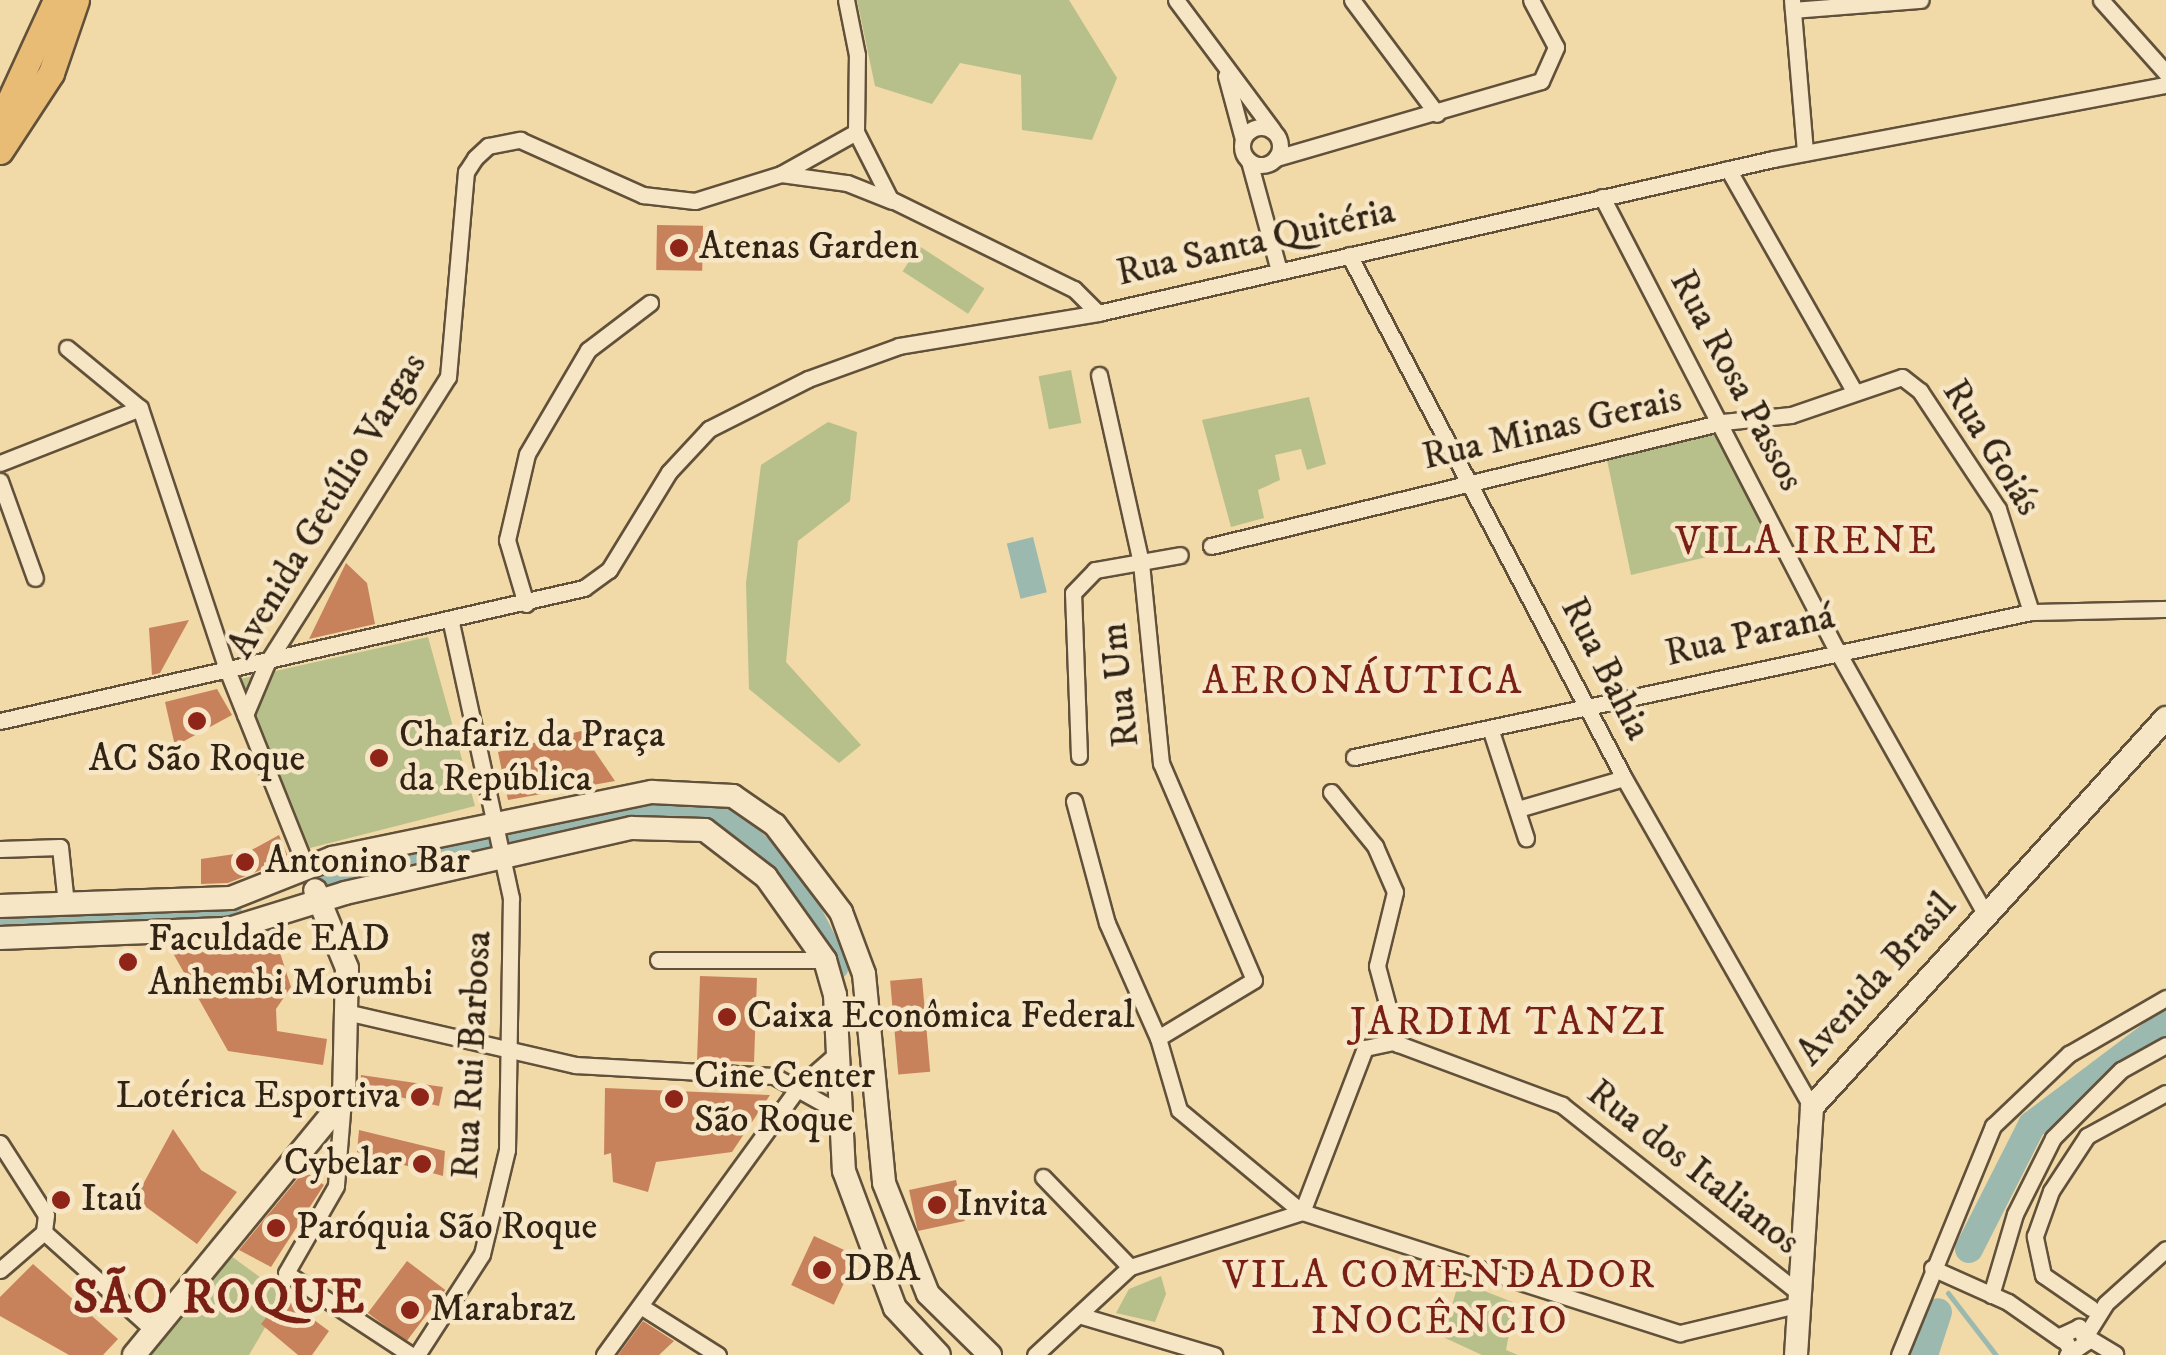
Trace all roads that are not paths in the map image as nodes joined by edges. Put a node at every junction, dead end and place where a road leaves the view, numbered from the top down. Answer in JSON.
{"nodes":[{"id":1,"x":56,"y":0,"type":"edge"},
{"id":2,"x":76,"y":0,"type":"edge"},
{"id":3,"x":846,"y":0,"type":"edge"},
{"id":4,"x":1176,"y":0,"type":"edge"},
{"id":5,"x":1352,"y":0,"type":"edge"},
{"id":6,"x":1531,"y":0,"type":"edge"},
{"id":7,"x":1920,"y":0,"type":"edge"},
{"id":8,"x":2101,"y":0,"type":"edge"},
{"id":9,"x":1792,"y":5,"type":"edge"},
{"id":10,"x":2166,"y":74,"type":"edge"},
{"id":11,"x":1226,"y":76,"type":"junction"},
{"id":12,"x":2166,"y":85,"type":"edge"},
{"id":13,"x":1438,"y":114,"type":"junction"},
{"id":14,"x":0,"y":122,"type":"edge"},
{"id":15,"x":856,"y":132,"type":"junction"},
{"id":16,"x":1275,"y":134,"type":"junction"},
{"id":17,"x":1243,"y":139,"type":"junction"},
{"id":18,"x":1308,"y":146,"type":"junction"},
{"id":19,"x":0,"y":151,"type":"edge"},
{"id":20,"x":1806,"y":152,"type":"junction"},
{"id":21,"x":1272,"y":160,"type":"junction"},
{"id":22,"x":1249,"y":161,"type":"junction"},
{"id":23,"x":1728,"y":169,"type":"junction"},
{"id":24,"x":781,"y":174,"type":"junction"},
{"id":25,"x":1602,"y":197,"type":"junction"},
{"id":26,"x":896,"y":202,"type":"junction"},
{"id":27,"x":1264,"y":204,"type":"junction"},
{"id":28,"x":1350,"y":255,"type":"junction"},
{"id":29,"x":1279,"y":271,"type":"junction"},
{"id":30,"x":650,"y":303,"type":"dead end"},
{"id":31,"x":1098,"y":314,"type":"junction"},
{"id":32,"x":67,"y":348,"type":"dead end"},
{"id":33,"x":1100,"y":374,"type":"dead end"},
{"id":34,"x":1907,"y":380,"type":"joint"},
{"id":35,"x":1852,"y":389,"type":"junction"},
{"id":36,"x":140,"y":408,"type":"junction"},
{"id":37,"x":1723,"y":422,"type":"junction"},
{"id":38,"x":0,"y":463,"type":"edge"},
{"id":39,"x":1474,"y":480,"type":"junction"},
{"id":40,"x":0,"y":481,"type":"edge"},
{"id":41,"x":1211,"y":546,"type":"dead end"},
{"id":42,"x":1180,"y":556,"type":"dead end"},
{"id":43,"x":1142,"y":563,"type":"junction"},
{"id":44,"x":36,"y":578,"type":"dead end"},
{"id":45,"x":526,"y":604,"type":"junction"},
{"id":46,"x":2166,"y":609,"type":"edge"},
{"id":47,"x":2031,"y":612,"type":"junction"},
{"id":48,"x":451,"y":622,"type":"junction"},
{"id":49,"x":1836,"y":648,"type":"junction"},
{"id":50,"x":267,"y":663,"type":"junction"},
{"id":51,"x":228,"y":672,"type":"junction"},
{"id":52,"x":1589,"y":707,"type":"junction"},
{"id":53,"x":245,"y":715,"type":"junction"},
{"id":54,"x":2166,"y":718,"type":"edge"},
{"id":55,"x":0,"y":721,"type":"edge"},
{"id":56,"x":1490,"y":728,"type":"junction"},
{"id":57,"x":1079,"y":756,"type":"dead end"},
{"id":58,"x":1354,"y":757,"type":"dead end"},
{"id":59,"x":1624,"y":778,"type":"junction"},
{"id":60,"x":1331,"y":792,"type":"dead end"},
{"id":61,"x":1074,"y":801,"type":"dead end"},
{"id":62,"x":1518,"y":809,"type":"junction"},
{"id":63,"x":497,"y":824,"type":"junction"},
{"id":64,"x":1526,"y":838,"type":"dead end"},
{"id":65,"x":0,"y":850,"type":"edge"},
{"id":66,"x":504,"y":856,"type":"junction"},
{"id":67,"x":307,"y":870,"type":"junction"},
{"id":68,"x":318,"y":901,"type":"junction"},
{"id":69,"x":66,"y":904,"type":"junction"},
{"id":70,"x":0,"y":906,"type":"edge"},
{"id":71,"x":1984,"y":912,"type":"junction"},
{"id":72,"x":0,"y":938,"type":"edge"},
{"id":73,"x":658,"y":960,"type":"dead end"},
{"id":74,"x":824,"y":960,"type":"junction"},
{"id":75,"x":2166,"y":998,"type":"edge"},
{"id":76,"x":350,"y":1014,"type":"junction"},
{"id":77,"x":1158,"y":1038,"type":"junction"},
{"id":78,"x":1398,"y":1044,"type":"junction"},
{"id":79,"x":2166,"y":1045,"type":"edge"},
{"id":80,"x":511,"y":1048,"type":"junction"},
{"id":81,"x":833,"y":1057,"type":"junction"},
{"id":82,"x":799,"y":1087,"type":"junction"},
{"id":83,"x":2166,"y":1093,"type":"edge"},
{"id":84,"x":344,"y":1099,"type":"junction"},
{"id":85,"x":1812,"y":1107,"type":"junction"},
{"id":86,"x":837,"y":1111,"type":"junction"},
{"id":87,"x":0,"y":1143,"type":"edge"},
{"id":88,"x":1043,"y":1178,"type":"dead end"},
{"id":89,"x":1302,"y":1212,"type":"junction"},
{"id":90,"x":44,"y":1232,"type":"junction"},
{"id":91,"x":2166,"y":1249,"type":"edge"},
{"id":92,"x":1130,"y":1267,"type":"junction"},
{"id":93,"x":1932,"y":1268,"type":"junction"},
{"id":94,"x":0,"y":1270,"type":"edge"},
{"id":95,"x":1983,"y":1293,"type":"junction"},
{"id":96,"x":1797,"y":1298,"type":"junction"},
{"id":97,"x":2098,"y":1306,"type":"junction"},
{"id":98,"x":642,"y":1307,"type":"junction"},
{"id":99,"x":1082,"y":1316,"type":"junction"},
{"id":100,"x":151,"y":1328,"type":"junction"},
{"id":101,"x":2076,"y":1342,"type":"edge"},
{"id":102,"x":2112,"y":1354,"type":"edge"},
{"id":103,"x":134,"y":1355,"type":"edge"},
{"id":104,"x":414,"y":1355,"type":"edge"},
{"id":105,"x":604,"y":1355,"type":"edge"},
{"id":106,"x":718,"y":1355,"type":"edge"},
{"id":107,"x":940,"y":1355,"type":"edge"},
{"id":108,"x":990,"y":1355,"type":"edge"},
{"id":109,"x":1035,"y":1355,"type":"edge"},
{"id":110,"x":1214,"y":1355,"type":"edge"},
{"id":111,"x":1796,"y":1355,"type":"edge"},
{"id":112,"x":1899,"y":1355,"type":"edge"},
{"id":113,"x":2048,"y":1355,"type":"edge"},
{"id":114,"x":2126,"y":1355,"type":"edge"}],
"edges":[{"from":1,"to":14,"type":"main road"},
{"from":2,"to":19,"type":"main road"},
{"from":3,"to":15,"type":"street"},
{"from":4,"to":11,"type":"street"},
{"from":5,"to":13,"type":"street"},
{"from":6,"to":13,"type":"street"},
{"from":7,"to":9,"type":"street"},
{"from":8,"to":10,"type":"street"},
{"from":9,"to":20,"type":"street"},
{"from":11,"to":16,"type":"street"},
{"from":11,"to":17,"type":"street"},
{"from":12,"to":20,"type":"street","name":"Rua Santa Quitéria"},
{"from":13,"to":18,"type":"street"},
{"from":15,"to":24,"type":"street","name":"Avenida Getúlio Vargas"},
{"from":15,"to":26,"type":"street"},
{"from":16,"to":17,"type":"street"},
{"from":16,"to":18,"type":"street"},
{"from":16,"to":21,"type":"street"},
{"from":17,"to":22,"type":"street"},
{"from":18,"to":21,"type":"street"},
{"from":20,"to":23,"type":"street","name":"Rua Santa Quitéria"},
{"from":21,"to":22,"type":"street"},
{"from":21,"to":27,"type":"street"},
{"from":22,"to":27,"type":"street"},
{"from":23,"to":25,"type":"street","name":"Rua Santa Quitéria"},
{"from":23,"to":35,"type":"street"},
{"from":24,"to":26,"type":"street"},
{"from":24,"to":50,"type":"street","name":"Avenida Getúlio Vargas"},
{"from":25,"to":28,"type":"street","name":"Rua Santa Quitéria"},
{"from":25,"to":37,"type":"street","name":"Rua Rosa Passos"},
{"from":26,"to":31,"type":"street"},
{"from":27,"to":29,"type":"street"},
{"from":28,"to":29,"type":"street","name":"Rua Santa Quitéria"},
{"from":28,"to":39,"type":"street","name":"Rua Bahia"},
{"from":29,"to":31,"type":"street","name":"Rua Santa Quitéria"},
{"from":30,"to":45,"type":"street"},
{"from":31,"to":45,"type":"street","name":"Rua Santa Quitéria"},
{"from":32,"to":36,"type":"street"},
{"from":33,"to":43,"type":"street","name":"Rua Um"},
{"from":34,"to":35,"type":"street","name":"Rua Minas Gerais"},
{"from":34,"to":47,"type":"street","name":"Rua Goiás"},
{"from":35,"to":37,"type":"street","name":"Rua Minas Gerais"},
{"from":36,"to":38,"type":"street"},
{"from":36,"to":51,"type":"street"},
{"from":37,"to":39,"type":"street","name":"Rua Minas Gerais"},
{"from":37,"to":49,"type":"street","name":"Rua Rosa Passos"},
{"from":39,"to":41,"type":"street","name":"Rua Minas Gerais"},
{"from":39,"to":52,"type":"street","name":"Rua Bahia"},
{"from":40,"to":44,"type":"street"},
{"from":42,"to":43,"type":"street"},
{"from":43,"to":57,"type":"street"},
{"from":43,"to":77,"type":"street","name":"Rua Um"},
{"from":45,"to":48,"type":"street","name":"Rua Santa Quitéria"},
{"from":46,"to":47,"type":"street","name":"Rua Paraná"},
{"from":47,"to":49,"type":"street","name":"Rua Paraná"},
{"from":48,"to":50,"type":"street","name":"Rua Santa Quitéria"},
{"from":48,"to":63,"type":"street","name":"Rua Rui Barbosa"},
{"from":49,"to":52,"type":"street","name":"Rua Paraná"},
{"from":49,"to":71,"type":"street","name":"Rua Rosa Passos"},
{"from":50,"to":51,"type":"street","name":"Rua Santa Quitéria"},
{"from":50,"to":53,"type":"street","name":"Avenida Getúlio Vargas"},
{"from":51,"to":53,"type":"street"},
{"from":51,"to":55,"type":"street","name":"Rua Santa Quitéria"},
{"from":52,"to":56,"type":"street","name":"Rua Paraná"},
{"from":52,"to":59,"type":"street","name":"Rua Bahia"},
{"from":53,"to":67,"type":"street"},
{"from":54,"to":71,"type":"main road","name":"Avenida Brasil"},
{"from":56,"to":58,"type":"street","name":"Rua Paraná"},
{"from":56,"to":62,"type":"street"},
{"from":59,"to":62,"type":"street"},
{"from":59,"to":85,"type":"street","name":"Rua Bahia"},
{"from":60,"to":78,"type":"street"},
{"from":61,"to":77,"type":"street"},
{"from":62,"to":64,"type":"street"},
{"from":63,"to":66,"type":"street","name":"Rua Rui Barbosa"},
{"from":63,"to":67,"type":"main road"},
{"from":63,"to":108,"type":"main road"},
{"from":65,"to":69,"type":"street"},
{"from":66,"to":68,"type":"main road"},
{"from":66,"to":74,"type":"main road"},
{"from":66,"to":80,"type":"street","name":"Rua Rui Barbosa"},
{"from":67,"to":68,"type":"main road"},
{"from":67,"to":69,"type":"main road"},
{"from":68,"to":72,"type":"main road"},
{"from":68,"to":76,"type":"main road"},
{"from":69,"to":70,"type":"main road"},
{"from":71,"to":85,"type":"main road","name":"Avenida Brasil"},
{"from":73,"to":74,"type":"street"},
{"from":74,"to":81,"type":"main road"},
{"from":75,"to":93,"type":"street"},
{"from":76,"to":80,"type":"street"},
{"from":76,"to":84,"type":"main road"},
{"from":77,"to":89,"type":"street"},
{"from":78,"to":89,"type":"street","name":"Rua dos Italianos"},
{"from":78,"to":96,"type":"street","name":"Rua dos Italianos"},
{"from":79,"to":95,"type":"street"},
{"from":80,"to":82,"type":"street"},
{"from":80,"to":104,"type":"street","name":"Rua Rui Barbosa"},
{"from":81,"to":82,"type":"street"},
{"from":81,"to":86,"type":"main road"},
{"from":82,"to":86,"type":"street"},
{"from":82,"to":98,"type":"street"},
{"from":83,"to":97,"type":"street"},
{"from":84,"to":100,"type":"main road"},
{"from":84,"to":104,"type":"street"},
{"from":85,"to":96,"type":"main road","name":"Avenida Brasil"},
{"from":86,"to":107,"type":"main road"},
{"from":87,"to":90,"type":"street"},
{"from":88,"to":92,"type":"street"},
{"from":89,"to":92,"type":"street"},
{"from":89,"to":96,"type":"street"},
{"from":90,"to":94,"type":"street"},
{"from":90,"to":100,"type":"street"},
{"from":91,"to":97,"type":"street"},
{"from":92,"to":99,"type":"street"},
{"from":93,"to":95,"type":"street"},
{"from":93,"to":112,"type":"street"},
{"from":95,"to":101,"type":"street"},
{"from":96,"to":111,"type":"main road","name":"Avenida Brasil"},
{"from":97,"to":101,"type":"street"},
{"from":98,"to":105,"type":"street"},
{"from":98,"to":106,"type":"street"},
{"from":99,"to":109,"type":"street"},
{"from":99,"to":110,"type":"street"},
{"from":100,"to":103,"type":"main road"},
{"from":101,"to":102,"type":"street"},
{"from":101,"to":113,"type":"street"},
{"from":102,"to":114,"type":"street"}]}
